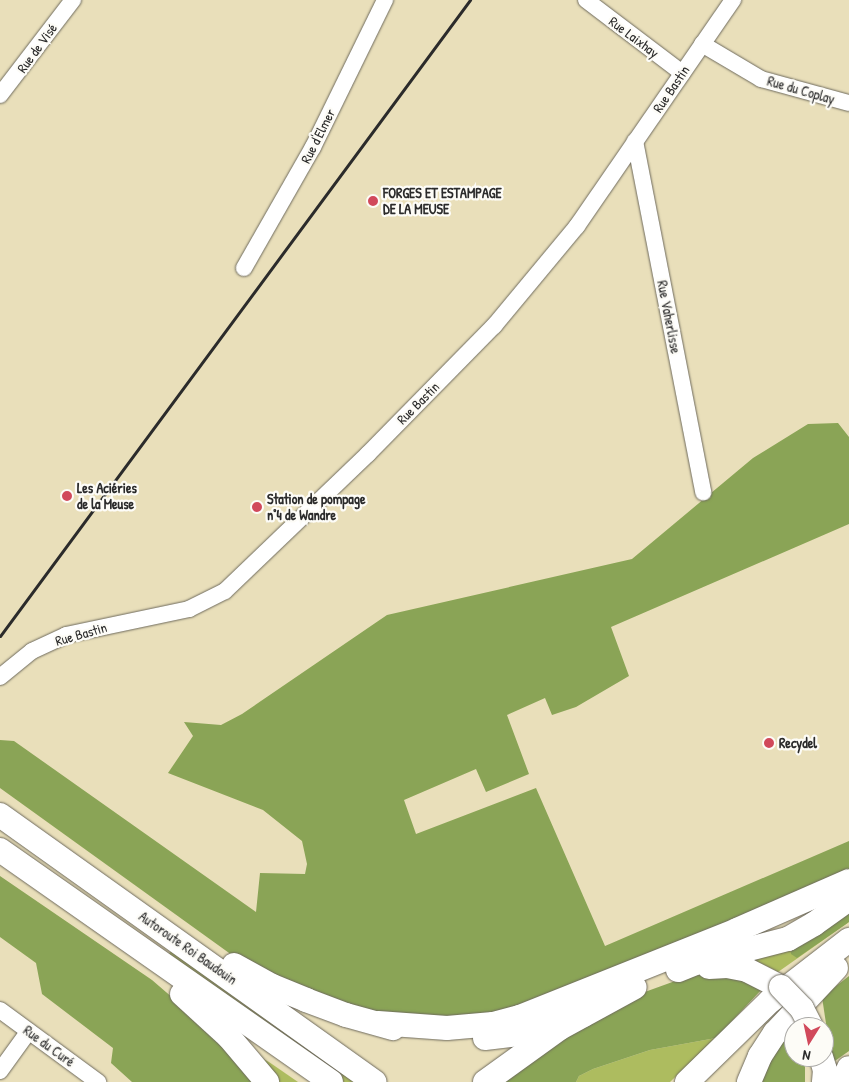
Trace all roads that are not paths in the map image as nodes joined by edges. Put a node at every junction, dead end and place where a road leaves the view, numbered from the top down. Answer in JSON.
{"nodes":[{"id":1,"x":385,"y":0,"type":"edge"},
{"id":2,"x":586,"y":0,"type":"edge"},
{"id":3,"x":733,"y":0,"type":"edge"},
{"id":4,"x":71,"y":2,"type":"edge"},
{"id":5,"x":702,"y":44,"type":"junction"},
{"id":6,"x":682,"y":74,"type":"junction"},
{"id":7,"x":0,"y":95,"type":"edge"},
{"id":8,"x":849,"y":104,"type":"edge"},
{"id":9,"x":635,"y":141,"type":"junction"},
{"id":10,"x":244,"y":268,"type":"dead end"},
{"id":11,"x":704,"y":492,"type":"dead end"},
{"id":12,"x":0,"y":677,"type":"edge"},
{"id":13,"x":0,"y":815,"type":"edge"},
{"id":14,"x":0,"y":850,"type":"edge"},
{"id":15,"x":849,"y":880,"type":"edge"},
{"id":16,"x":849,"y":899,"type":"edge"},
{"id":17,"x":150,"y":921,"type":"junction"},
{"id":18,"x":849,"y":940,"type":"edge"},
{"id":19,"x":138,"y":947,"type":"junction"},
{"id":20,"x":843,"y":963,"type":"edge"},
{"id":21,"x":656,"y":978,"type":"junction"},
{"id":22,"x":0,"y":1010,"type":"edge"},
{"id":23,"x":583,"y":1014,"type":"junction"},
{"id":24,"x":806,"y":1017,"type":"edge"},
{"id":25,"x":378,"y":1023,"type":"junction"},
{"id":26,"x":28,"y":1031,"type":"junction"},
{"id":27,"x":818,"y":1067,"type":"edge"},
{"id":28,"x":824,"y":1067,"type":"edge"},
{"id":29,"x":849,"y":1068,"type":"edge"},
{"id":30,"x":0,"y":1071,"type":"edge"},
{"id":31,"x":98,"y":1082,"type":"edge"},
{"id":32,"x":267,"y":1082,"type":"edge"},
{"id":33,"x":331,"y":1082,"type":"edge"},
{"id":34,"x":376,"y":1082,"type":"edge"},
{"id":35,"x":485,"y":1082,"type":"edge"},
{"id":36,"x":686,"y":1082,"type":"edge"},
{"id":37,"x":708,"y":1082,"type":"edge"},
{"id":38,"x":749,"y":1082,"type":"edge"},
{"id":39,"x":816,"y":1082,"type":"edge"},
{"id":40,"x":824,"y":1082,"type":"edge"},
{"id":41,"x":843,"y":1082,"type":"edge"}],
"edges":[{"from":1,"to":10,"type":"street","name":"Rue d'Elmer"},
{"from":2,"to":6,"type":"street","name":"Rue Laixhay"},
{"from":3,"to":5,"type":"street","name":"Rue Bastin"},
{"from":4,"to":7,"type":"street","name":"Rue de Visé"},
{"from":5,"to":6,"type":"street","name":"Rue Bastin"},
{"from":5,"to":8,"type":"street","name":"Rue du Coplay"},
{"from":6,"to":9,"type":"street","name":"Rue Bastin"},
{"from":9,"to":11,"type":"street","name":"Rue Vaherlisse"},
{"from":9,"to":12,"type":"street","name":"Rue Bastin"},
{"from":13,"to":17,"type":"highway","name":"Autoroute Roi Baudouin"},
{"from":14,"to":19,"type":"highway","name":"Autoroute Roi Baudouin"},
{"from":15,"to":25,"type":"highway"},
{"from":16,"to":21,"type":"highway"},
{"from":17,"to":25,"type":"highway"},
{"from":17,"to":34,"type":"highway","name":"Autoroute Roi Baudouin"},
{"from":18,"to":36,"type":"highway"},
{"from":19,"to":32,"type":"highway"},
{"from":19,"to":33,"type":"highway","name":"Autoroute Roi Baudouin"},
{"from":20,"to":37,"type":"highway"},
{"from":20,"to":38,"type":"highway"},
{"from":21,"to":23,"type":"highway"},
{"from":21,"to":24,"type":"highway","bridge":true},
{"from":22,"to":26,"type":"street","name":"Rue du Curé"},
{"from":23,"to":25,"type":"highway"},
{"from":23,"to":35,"type":"highway"},
{"from":26,"to":30,"type":"street"},
{"from":26,"to":31,"type":"street","name":"Rue du Curé"},
{"from":27,"to":39,"type":"highway"},
{"from":28,"to":40,"type":"highway"},
{"from":29,"to":41,"type":"highway"}]}
